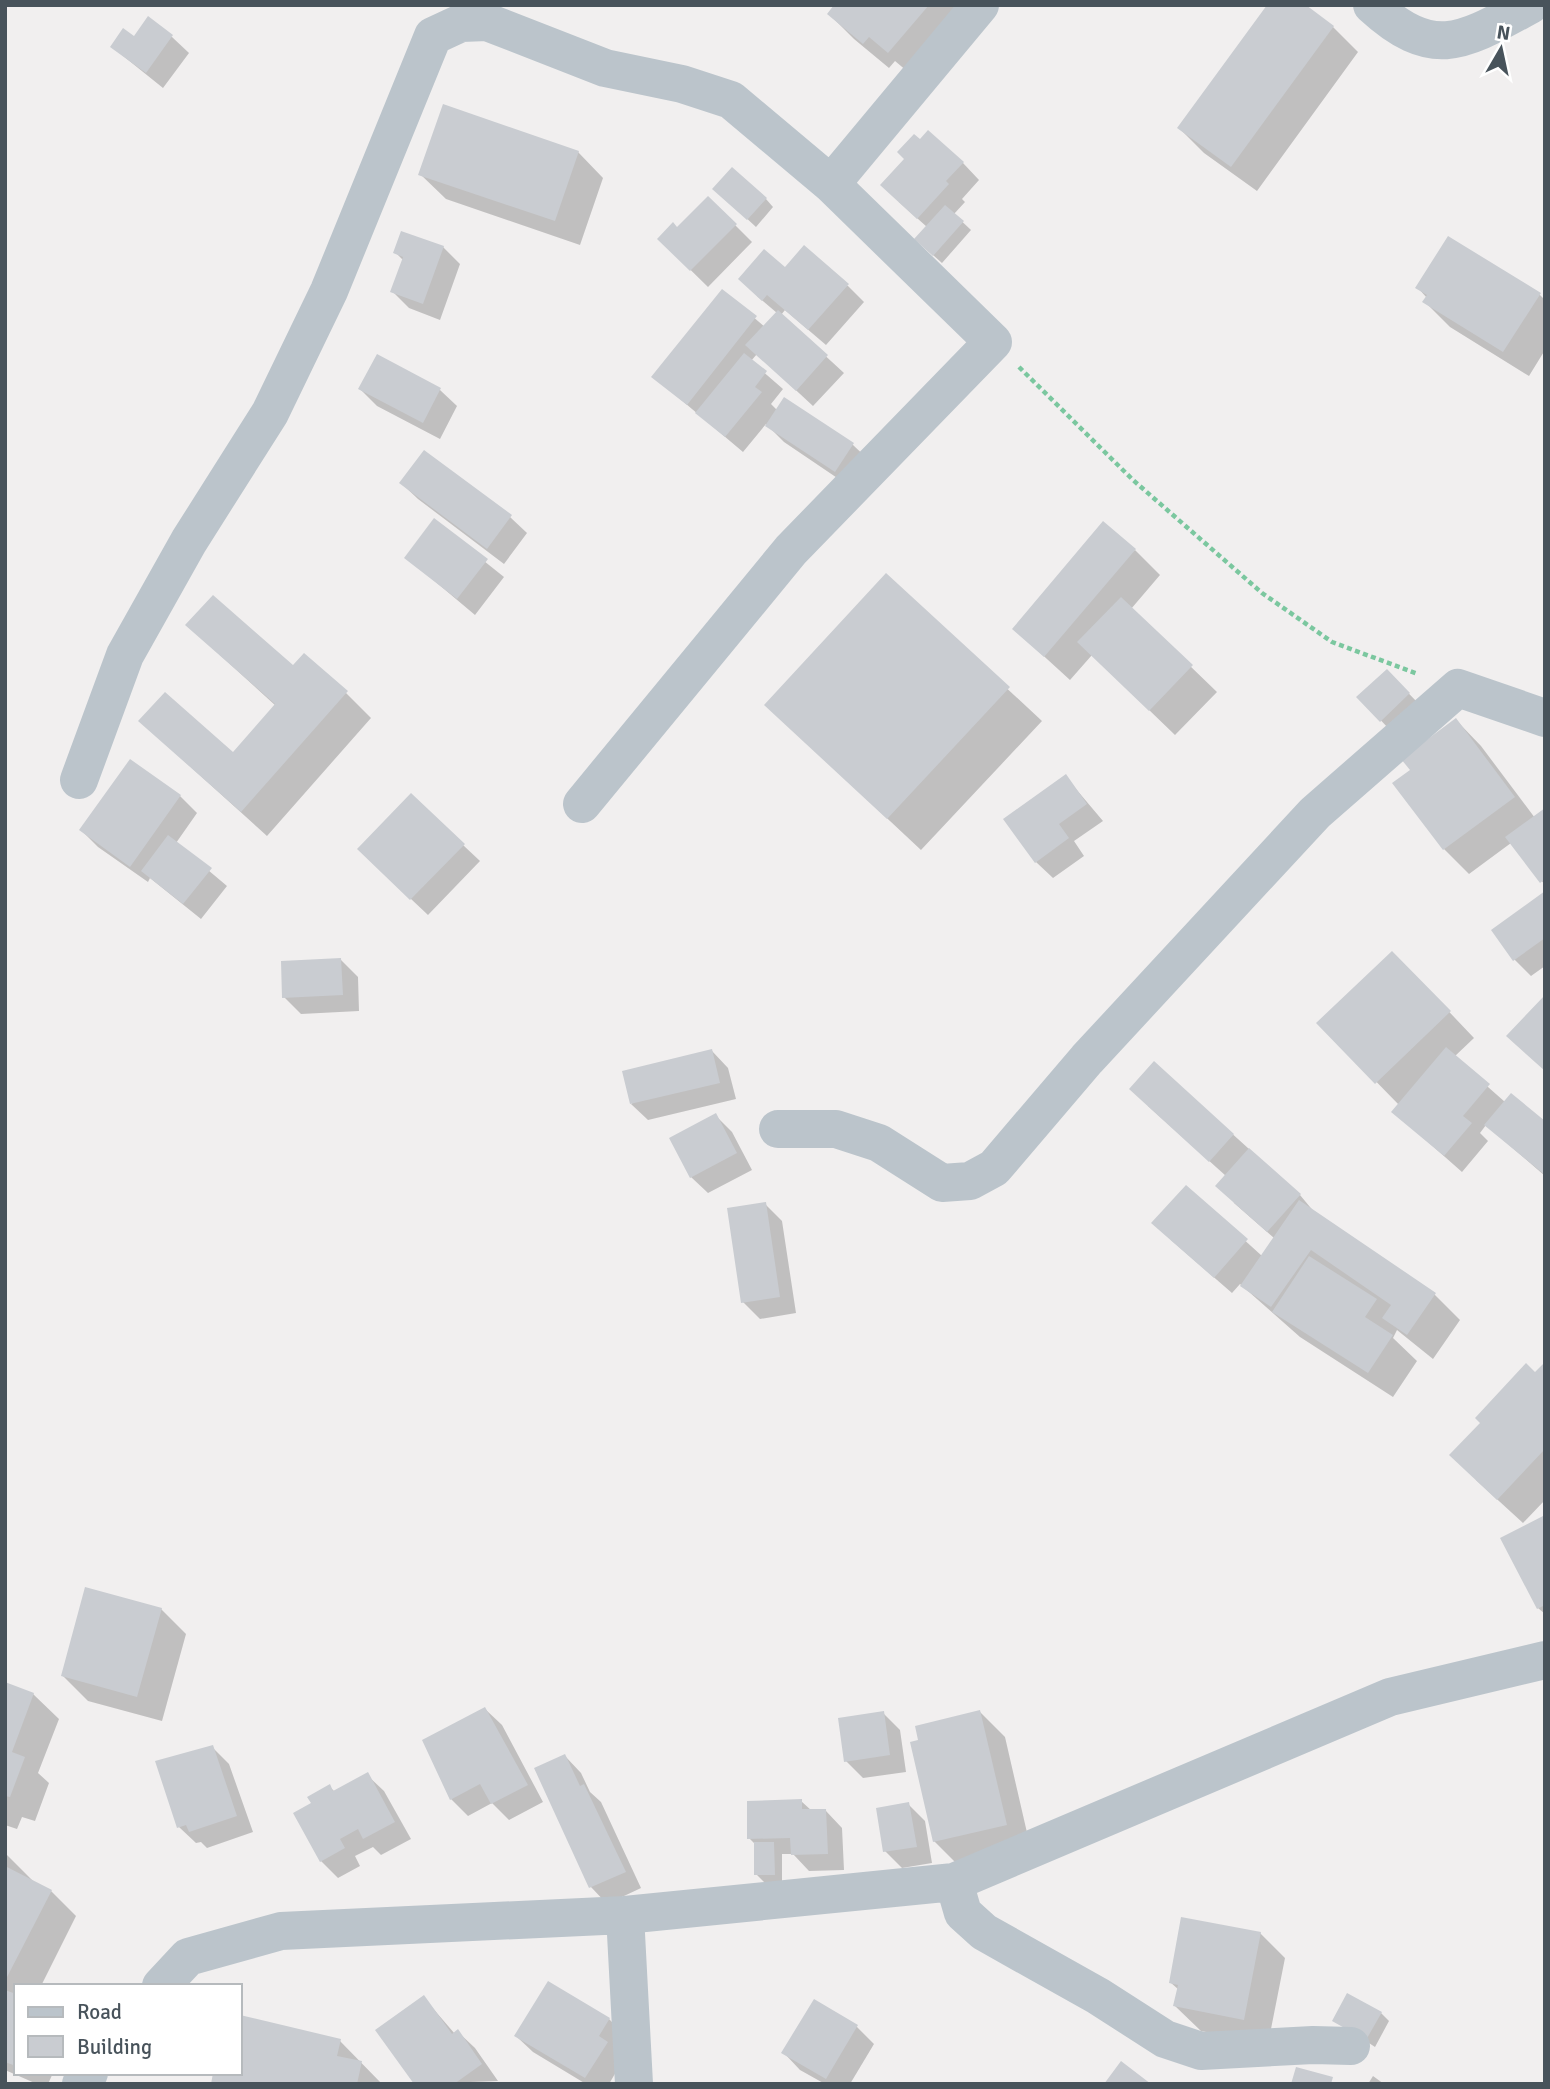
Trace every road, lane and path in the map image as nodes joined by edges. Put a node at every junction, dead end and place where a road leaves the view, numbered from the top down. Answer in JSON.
{"nodes":[{"id":1,"x":980,"y":5,"type":"edge"},
{"id":2,"x":1372,"y":5,"type":"edge"},
{"id":3,"x":1530,"y":5,"type":"edge"},
{"id":4,"x":831,"y":184,"type":"junction"},
{"id":5,"x":993,"y":342,"type":"junction"},
{"id":6,"x":1458,"y":688,"type":"junction"},
{"id":7,"x":1545,"y":718,"type":"edge"},
{"id":8,"x":79,"y":780,"type":"dead end"},
{"id":9,"x":582,"y":804,"type":"dead end"},
{"id":10,"x":778,"y":1129,"type":"dead end"},
{"id":11,"x":1545,"y":1660,"type":"edge"},
{"id":12,"x":954,"y":1882,"type":"junction"},
{"id":13,"x":625,"y":1915,"type":"junction"},
{"id":14,"x":163,"y":1984,"type":"edge"},
{"id":15,"x":1351,"y":2046,"type":"dead end"},
{"id":16,"x":634,"y":2084,"type":"edge"}],
"edges":[{"from":1,"to":4,"type":"street"},
{"from":2,"to":3,"type":"street"},
{"from":4,"to":5,"type":"street"},
{"from":4,"to":8,"type":"street"},
{"from":5,"to":6,"type":"path"},
{"from":5,"to":9,"type":"street"},
{"from":6,"to":7,"type":"street"},
{"from":6,"to":10,"type":"street"},
{"from":11,"to":12,"type":"street"},
{"from":12,"to":13,"type":"street"},
{"from":12,"to":15,"type":"street"},
{"from":13,"to":14,"type":"street"},
{"from":13,"to":16,"type":"street"}]}
